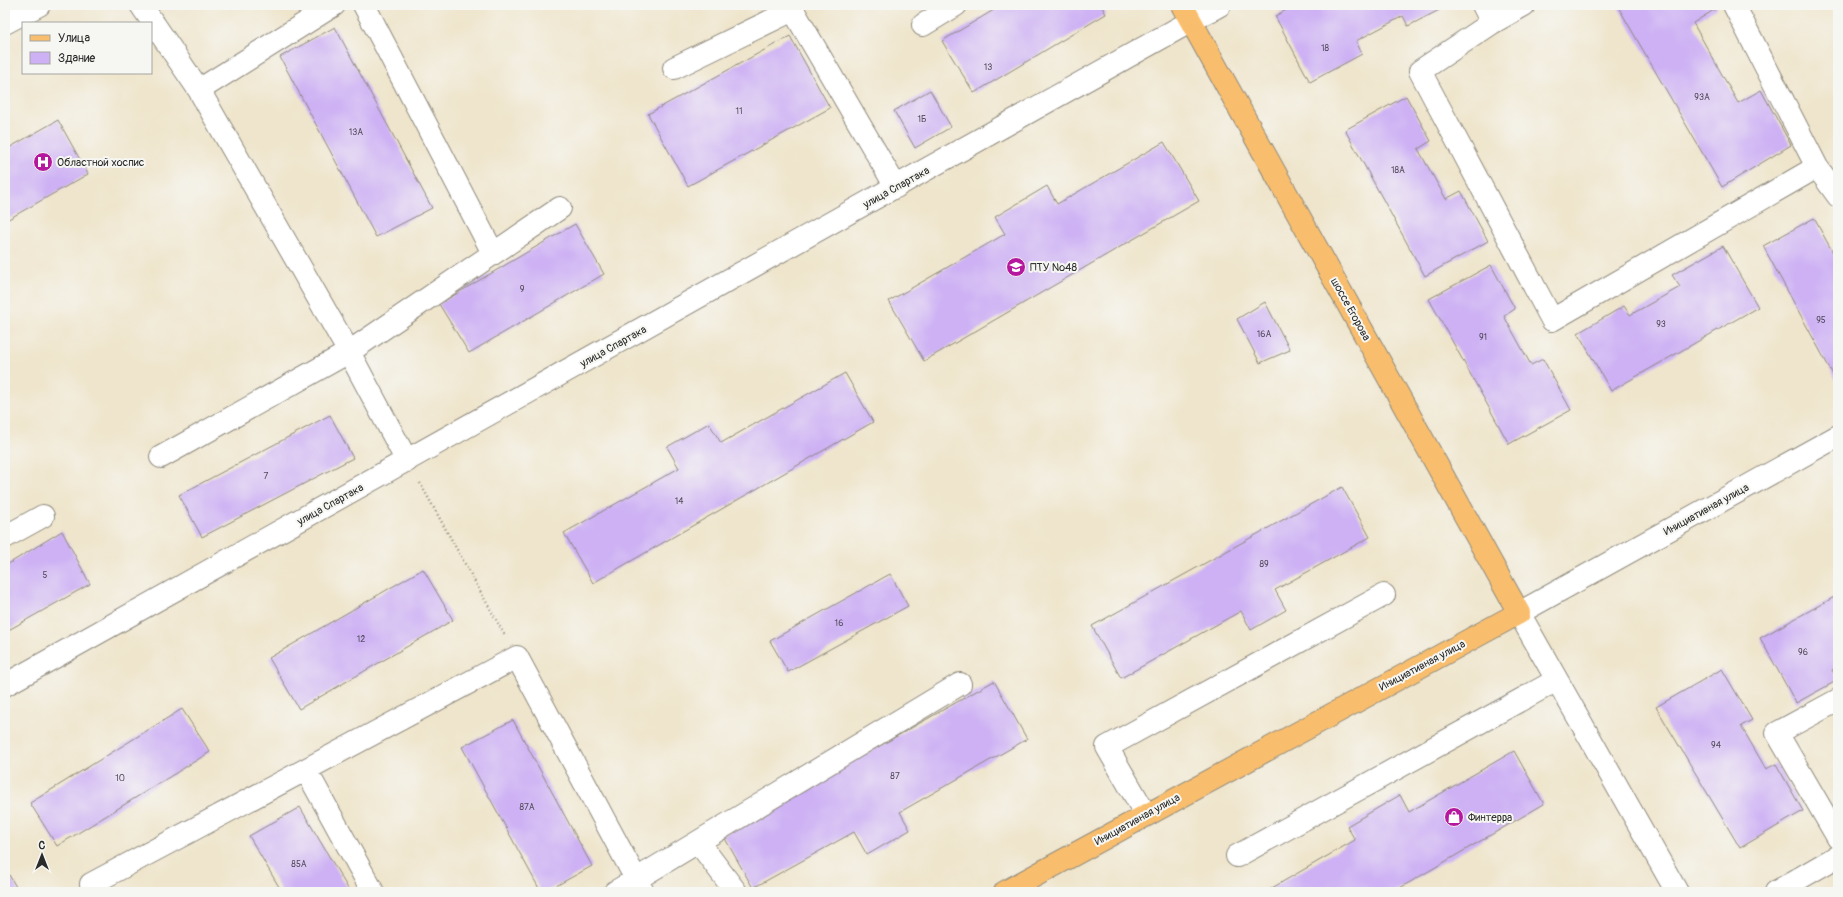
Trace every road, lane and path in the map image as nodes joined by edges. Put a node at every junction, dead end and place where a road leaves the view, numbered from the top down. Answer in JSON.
{"nodes":[{"id":1,"x":39,"y":5,"type":"edge"},
{"id":2,"x":141,"y":5,"type":"edge"},
{"id":3,"x":334,"y":5,"type":"edge"},
{"id":4,"x":364,"y":5,"type":"edge"},
{"id":5,"x":956,"y":5,"type":"edge"},
{"id":6,"x":1220,"y":5,"type":"edge"},
{"id":7,"x":1524,"y":5,"type":"edge"},
{"id":8,"x":1734,"y":5,"type":"edge"},
{"id":9,"x":1187,"y":13,"type":"edge"},
{"id":10,"x":1487,"y":14,"type":"edge"},
{"id":11,"x":5,"y":23,"type":"edge"},
{"id":12,"x":923,"y":24,"type":"dead end"},
{"id":13,"x":674,"y":68,"type":"dead end"},
{"id":14,"x":199,"y":90,"type":"junction"},
{"id":15,"x":1816,"y":167,"type":"junction"},
{"id":16,"x":896,"y":187,"type":"junction"},
{"id":17,"x":1838,"y":196,"type":"edge"},
{"id":18,"x":560,"y":208,"type":"dead end"},
{"id":19,"x":493,"y":253,"type":"junction"},
{"id":20,"x":349,"y":352,"type":"junction"},
{"id":21,"x":1838,"y":436,"type":"edge"},
{"id":22,"x":161,"y":457,"type":"dead end"},
{"id":23,"x":407,"y":461,"type":"junction"},
{"id":24,"x":43,"y":516,"type":"dead end"},
{"id":25,"x":5,"y":537,"type":"edge"},
{"id":26,"x":1384,"y":594,"type":"dead end"},
{"id":27,"x":1519,"y":613,"type":"junction"},
{"id":28,"x":517,"y":657,"type":"junction"},
{"id":29,"x":1557,"y":680,"type":"junction"},
{"id":30,"x":960,"y":684,"type":"dead end"},
{"id":31,"x":5,"y":685,"type":"edge"},
{"id":32,"x":1838,"y":700,"type":"edge"},
{"id":33,"x":306,"y":770,"type":"junction"},
{"id":34,"x":1146,"y":815,"type":"junction"},
{"id":35,"x":1838,"y":838,"type":"edge"},
{"id":36,"x":699,"y":843,"type":"junction"},
{"id":37,"x":1237,"y":856,"type":"dead end"},
{"id":38,"x":1838,"y":856,"type":"edge"},
{"id":39,"x":640,"y":886,"type":"edge"},
{"id":40,"x":96,"y":892,"type":"edge"},
{"id":41,"x":373,"y":892,"type":"edge"},
{"id":42,"x":615,"y":892,"type":"edge"},
{"id":43,"x":736,"y":892,"type":"edge"},
{"id":44,"x":1005,"y":892,"type":"edge"},
{"id":45,"x":1678,"y":892,"type":"edge"},
{"id":46,"x":1776,"y":892,"type":"edge"}],
"edges":[{"from":1,"to":11,"type":"street"},
{"from":2,"to":14,"type":"street"},
{"from":3,"to":14,"type":"street"},
{"from":4,"to":19,"type":"street"},
{"from":5,"to":12,"type":"street"},
{"from":6,"to":9,"type":"street","name":"улица Спартака"},
{"from":7,"to":10,"type":"street"},
{"from":8,"to":15,"type":"street"},
{"from":9,"to":16,"type":"street","name":"улица Спартака"},
{"from":9,"to":27,"type":"main road","name":"шоссе Егорова"},
{"from":10,"to":15,"type":"street"},
{"from":13,"to":16,"type":"street"},
{"from":14,"to":20,"type":"street"},
{"from":15,"to":17,"type":"street"},
{"from":16,"to":23,"type":"street","name":"улица Спартака"},
{"from":18,"to":19,"type":"street"},
{"from":19,"to":20,"type":"street"},
{"from":20,"to":22,"type":"street"},
{"from":20,"to":23,"type":"street"},
{"from":21,"to":27,"type":"street","name":"Инициативная улица"},
{"from":23,"to":28,"type":"path"},
{"from":23,"to":31,"type":"street","name":"улица Спартака"},
{"from":24,"to":25,"type":"street"},
{"from":26,"to":34,"type":"street"},
{"from":27,"to":29,"type":"street"},
{"from":27,"to":34,"type":"main road","name":"Инициативная улица"},
{"from":28,"to":33,"type":"street"},
{"from":28,"to":39,"type":"street"},
{"from":29,"to":37,"type":"street"},
{"from":29,"to":45,"type":"street"},
{"from":30,"to":36,"type":"street"},
{"from":32,"to":35,"type":"street"},
{"from":33,"to":40,"type":"street"},
{"from":33,"to":41,"type":"street"},
{"from":34,"to":44,"type":"main road","name":"Инициативная улица"},
{"from":36,"to":39,"type":"street"},
{"from":36,"to":43,"type":"street"},
{"from":38,"to":46,"type":"street"},
{"from":39,"to":42,"type":"street"}]}
